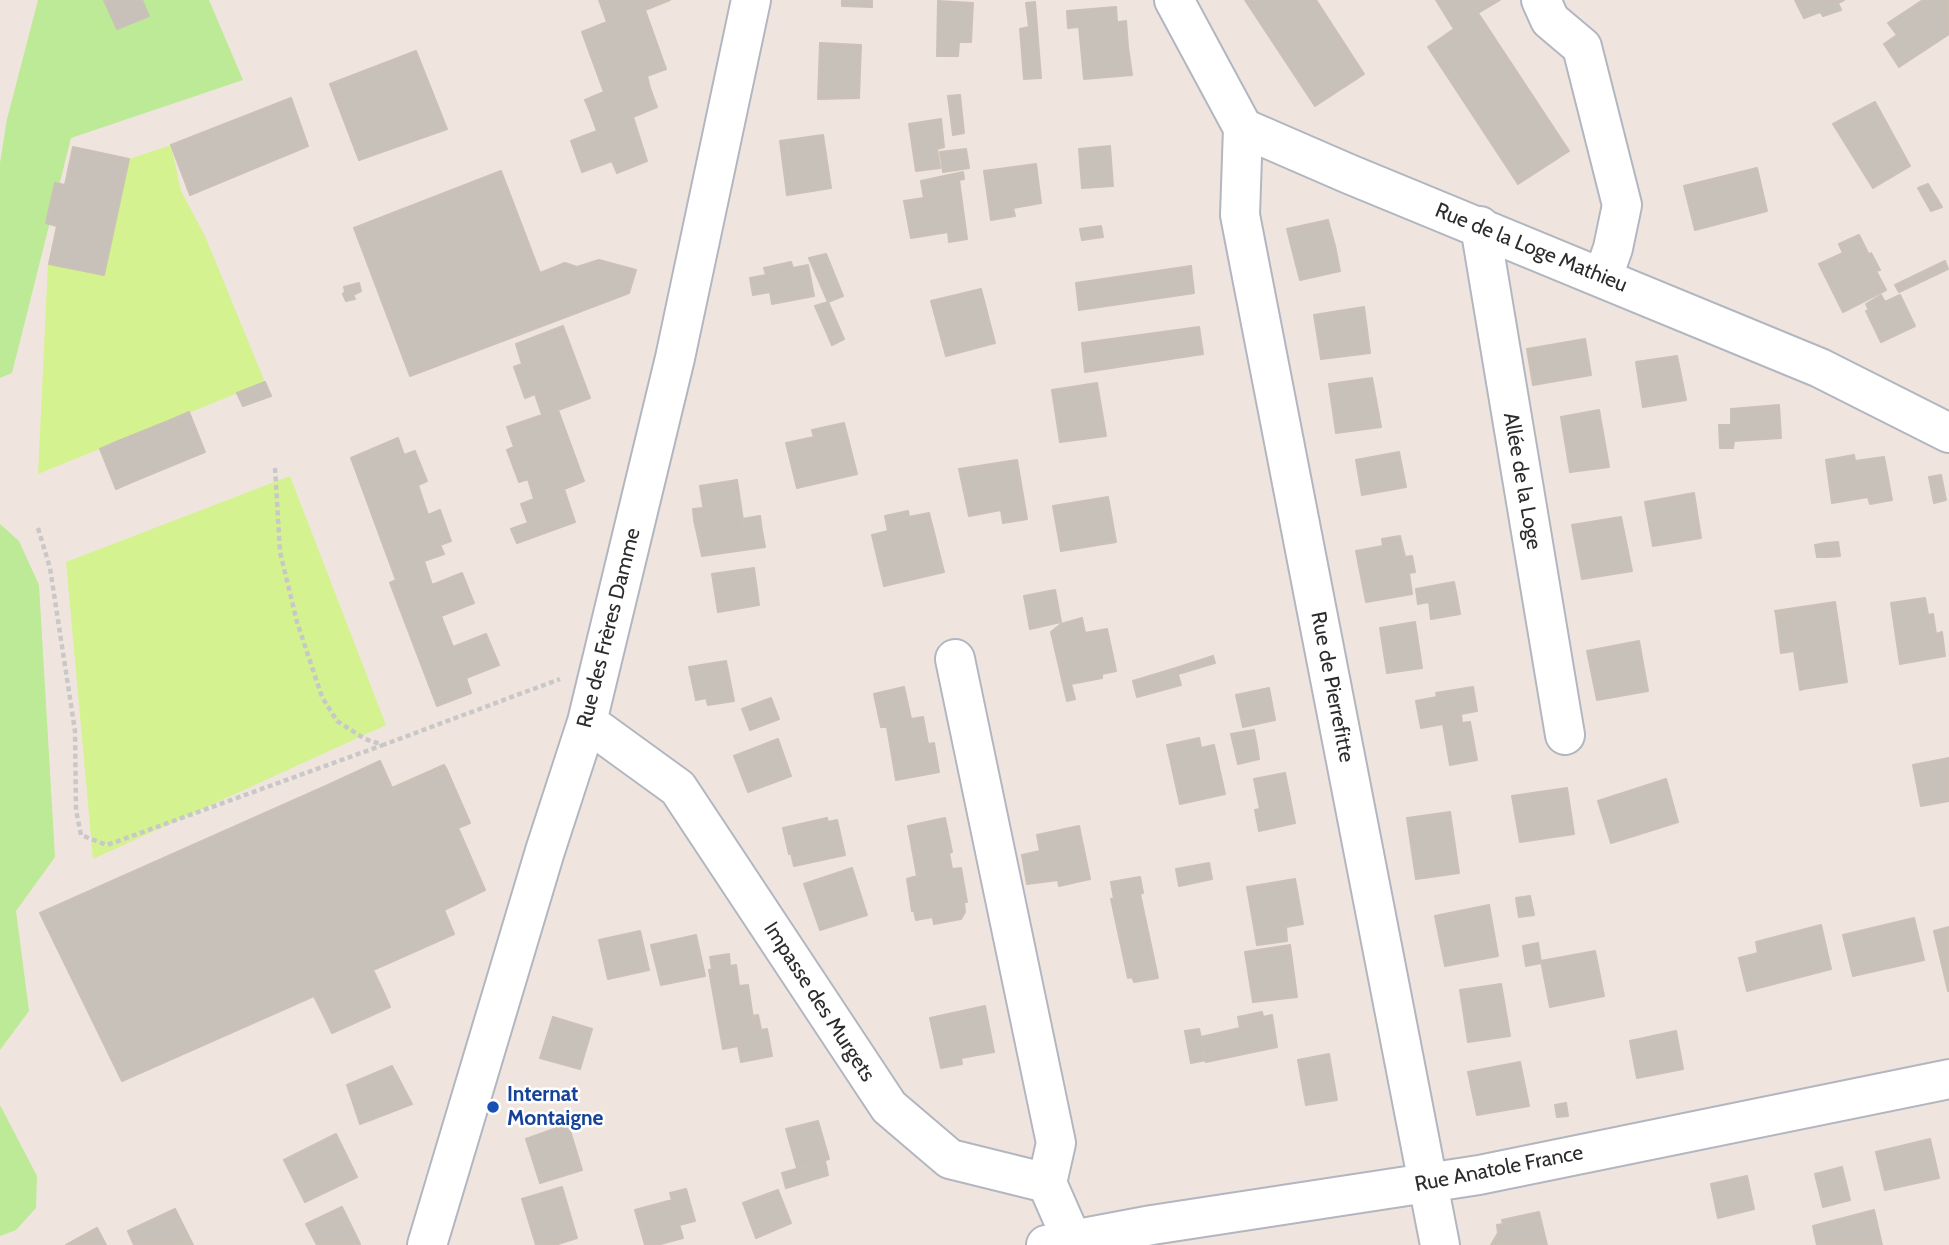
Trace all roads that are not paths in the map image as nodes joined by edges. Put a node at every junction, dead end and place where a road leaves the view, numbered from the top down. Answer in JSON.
{"nodes":[{"id":1,"x":751,"y":0,"type":"edge"},
{"id":2,"x":1174,"y":0,"type":"edge"},
{"id":3,"x":1541,"y":0,"type":"edge"},
{"id":4,"x":1243,"y":128,"type":"junction"},
{"id":5,"x":1480,"y":226,"type":"junction"},
{"id":6,"x":1603,"y":278,"type":"junction"},
{"id":7,"x":1949,"y":433,"type":"edge"},
{"id":8,"x":955,"y":659,"type":"dead end"},
{"id":9,"x":587,"y":722,"type":"junction"},
{"id":10,"x":1565,"y":735,"type":"dead end"},
{"id":11,"x":1949,"y":1079,"type":"edge"},
{"id":12,"x":1047,"y":1183,"type":"junction"},
{"id":13,"x":1428,"y":1184,"type":"junction"},
{"id":14,"x":1114,"y":1238,"type":"edge"},
{"id":15,"x":1059,"y":1243,"type":"edge"},
{"id":16,"x":427,"y":1245,"type":"edge"},
{"id":17,"x":1440,"y":1245,"type":"edge"}],
"edges":[{"from":1,"to":9,"type":"street","name":"Rue des Frères Damme"},
{"from":2,"to":4,"type":"street"},
{"from":3,"to":6,"type":"street"},
{"from":4,"to":5,"type":"street","name":"Rue de la Loge Mathieu"},
{"from":4,"to":13,"type":"street","name":"Rue de Pierrefitte"},
{"from":5,"to":6,"type":"street","name":"Rue de la Loge Mathieu"},
{"from":5,"to":10,"type":"street","name":"Allée de la Loge"},
{"from":6,"to":7,"type":"street","name":"Rue de la Loge Mathieu"},
{"from":8,"to":12,"type":"street"},
{"from":9,"to":12,"type":"street","name":"Impasse des Murgets"},
{"from":9,"to":16,"type":"street","name":"Rue des Frères Damme"},
{"from":11,"to":13,"type":"street","name":"Rue Anatole France"},
{"from":12,"to":15,"type":"street"},
{"from":13,"to":14,"type":"street","name":"Rue Anatole France"},
{"from":13,"to":17,"type":"street","name":"Rue de Pierrefitte"},
{"from":14,"to":15,"type":"street","name":"Rue Anatole France"}]}
